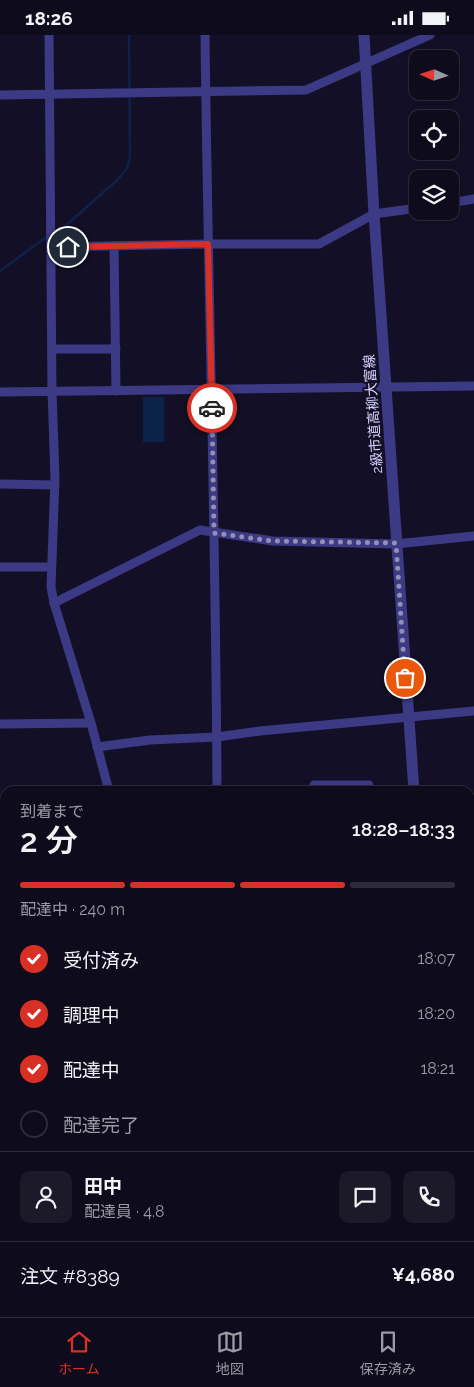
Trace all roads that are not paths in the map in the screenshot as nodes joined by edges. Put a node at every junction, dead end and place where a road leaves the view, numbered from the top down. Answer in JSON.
{"nodes":[{"id":1,"x":49,"y":35,"type":"edge"},
{"id":2,"x":205,"y":35,"type":"edge"},
{"id":3,"x":364,"y":35,"type":"edge"},
{"id":4,"x":430,"y":35,"type":"edge"},
{"id":5,"x":367,"y":63,"type":"junction"},
{"id":6,"x":206,"y":92,"type":"junction"},
{"id":7,"x":50,"y":94,"type":"junction"},
{"id":8,"x":0,"y":95,"type":"edge"},
{"id":9,"x":474,"y":199,"type":"edge"},
{"id":10,"x":459,"y":202,"type":"edge"},
{"id":11,"x":409,"y":208,"type":"edge"},
{"id":12,"x":374,"y":214,"type":"junction"},
{"id":13,"x":208,"y":244,"type":"junction"},
{"id":14,"x":114,"y":246,"type":"junction"},
{"id":15,"x":52,"y":247,"type":"junction"},
{"id":16,"x":52,"y":349,"type":"junction"},
{"id":17,"x":116,"y":349,"type":"junction"},
{"id":18,"x":474,"y":386,"type":"edge"},
{"id":19,"x":387,"y":387,"type":"junction"},
{"id":20,"x":211,"y":390,"type":"junction"},
{"id":21,"x":52,"y":391,"type":"junction"},
{"id":22,"x":116,"y":391,"type":"junction"},
{"id":23,"x":0,"y":392,"type":"edge"},
{"id":24,"x":0,"y":485,"type":"edge"},
{"id":25,"x":55,"y":485,"type":"junction"},
{"id":26,"x":214,"y":533,"type":"junction"},
{"id":27,"x":474,"y":536,"type":"edge"},
{"id":28,"x":396,"y":543,"type":"junction"},
{"id":29,"x":0,"y":567,"type":"edge"},
{"id":30,"x":51,"y":567,"type":"junction"},
{"id":31,"x":54,"y":603,"type":"junction"},
{"id":32,"x":474,"y":711,"type":"edge"},
{"id":33,"x":408,"y":717,"type":"junction"},
{"id":34,"x":91,"y":723,"type":"junction"},
{"id":35,"x":0,"y":724,"type":"edge"},
{"id":36,"x":217,"y":737,"type":"junction"},
{"id":37,"x":97,"y":747,"type":"junction"},
{"id":38,"x":314,"y":785,"type":"dead end"},
{"id":39,"x":108,"y":786,"type":"edge"},
{"id":40,"x":217,"y":786,"type":"edge"},
{"id":41,"x":369,"y":786,"type":"edge"},
{"id":42,"x":414,"y":786,"type":"edge"}],
"edges":[{"from":1,"to":7,"type":"street"},
{"from":2,"to":6,"type":"street"},
{"from":3,"to":5,"type":"street","name":"2級市道高柳大富線"},
{"from":4,"to":5,"type":"street"},
{"from":5,"to":6,"type":"street"},
{"from":5,"to":12,"type":"street","name":"2級市道高柳大富線"},
{"from":6,"to":7,"type":"street"},
{"from":6,"to":13,"type":"street"},
{"from":7,"to":8,"type":"street"},
{"from":7,"to":15,"type":"street"},
{"from":9,"to":10,"type":"street"},
{"from":11,"to":12,"type":"street"},
{"from":12,"to":13,"type":"street"},
{"from":12,"to":19,"type":"street","name":"2級市道高柳大富線"},
{"from":13,"to":14,"type":"street"},
{"from":13,"to":20,"type":"street"},
{"from":14,"to":15,"type":"street"},
{"from":14,"to":17,"type":"street"},
{"from":15,"to":16,"type":"street"},
{"from":16,"to":17,"type":"street"},
{"from":16,"to":21,"type":"street"},
{"from":17,"to":22,"type":"street"},
{"from":18,"to":19,"type":"street"},
{"from":19,"to":20,"type":"street"},
{"from":19,"to":28,"type":"street","name":"2級市道高柳大富線"},
{"from":20,"to":22,"type":"street"},
{"from":20,"to":26,"type":"street"},
{"from":21,"to":22,"type":"street"},
{"from":21,"to":23,"type":"street"},
{"from":21,"to":25,"type":"street"},
{"from":24,"to":25,"type":"street"},
{"from":25,"to":30,"type":"street"},
{"from":26,"to":28,"type":"street"},
{"from":26,"to":31,"type":"street"},
{"from":26,"to":36,"type":"street"},
{"from":27,"to":28,"type":"street"},
{"from":28,"to":33,"type":"street","name":"2級市道高柳大富線"},
{"from":29,"to":30,"type":"street"},
{"from":30,"to":31,"type":"street"},
{"from":31,"to":34,"type":"street"},
{"from":32,"to":33,"type":"street"},
{"from":33,"to":36,"type":"street"},
{"from":33,"to":42,"type":"street","name":"2級市道高柳大富線"},
{"from":34,"to":35,"type":"street"},
{"from":34,"to":37,"type":"street"},
{"from":36,"to":37,"type":"street"},
{"from":36,"to":40,"type":"street"},
{"from":37,"to":39,"type":"street"},
{"from":38,"to":41,"type":"street"}]}
